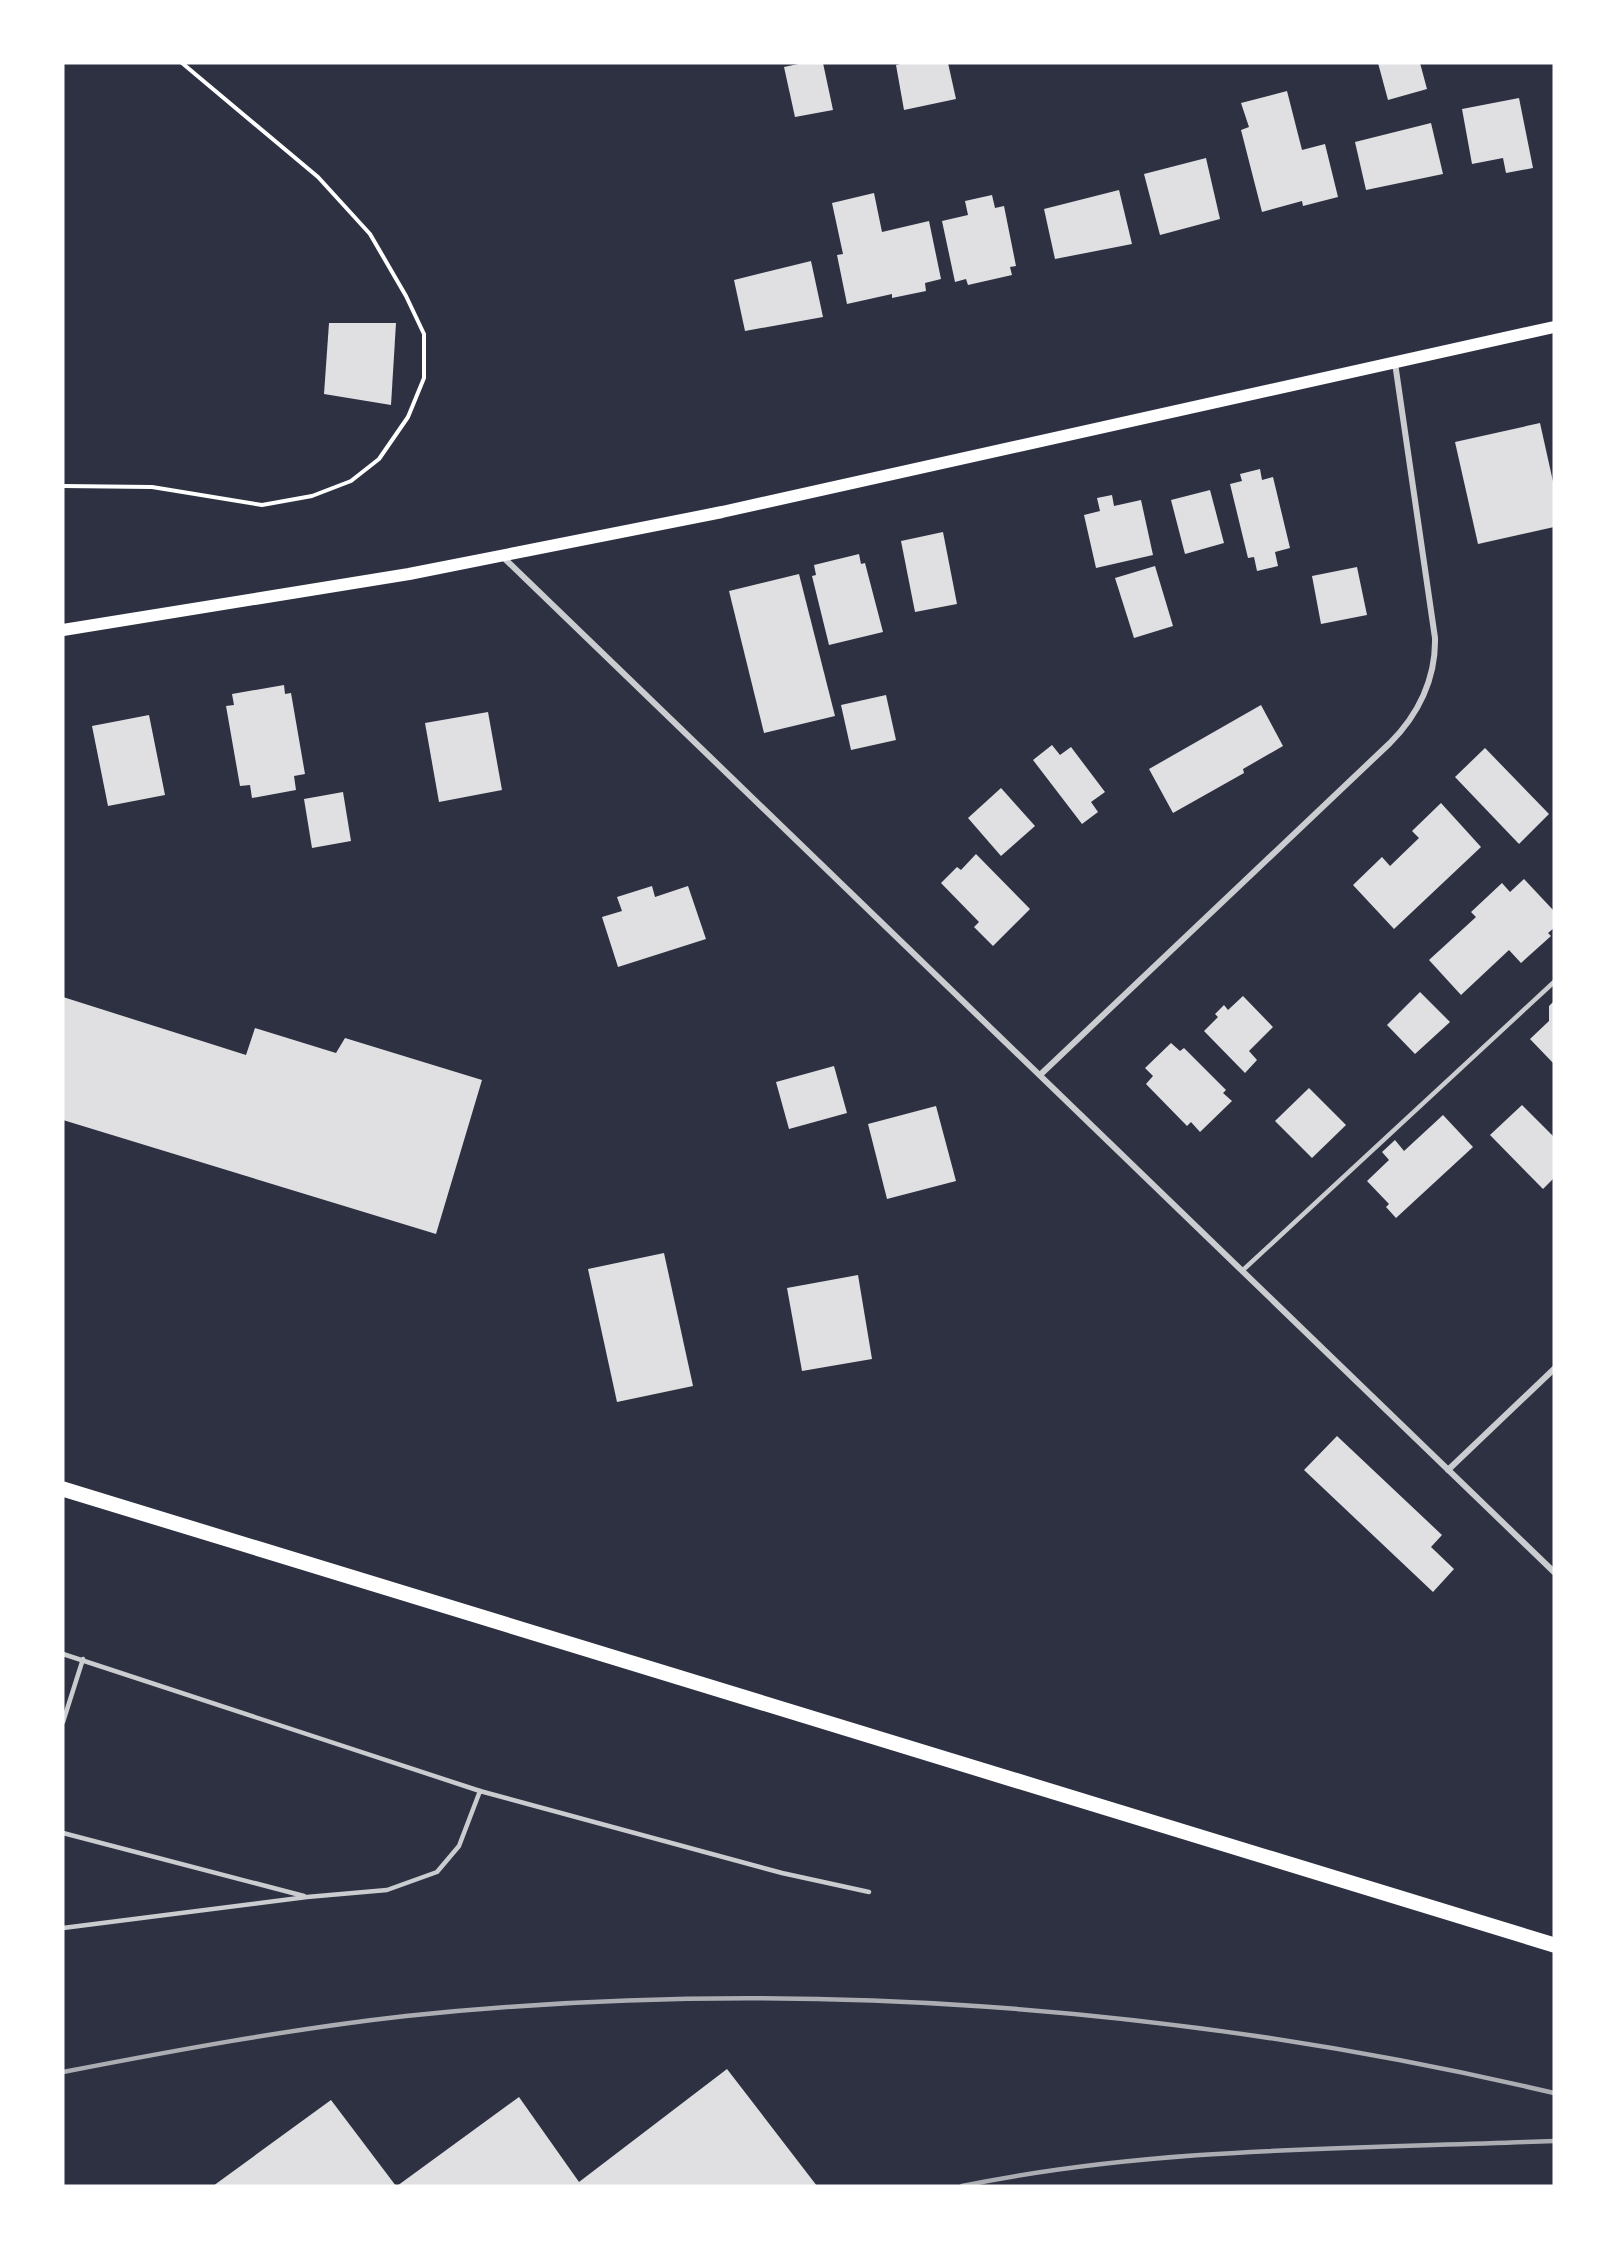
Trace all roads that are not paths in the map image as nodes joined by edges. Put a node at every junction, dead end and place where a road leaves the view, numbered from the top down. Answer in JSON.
{"nodes":[{"id":1,"x":1554,"y":327,"type":"edge"},
{"id":2,"x":1395,"y":363,"type":"junction"},
{"id":3,"x":502,"y":557,"type":"junction"},
{"id":4,"x":63,"y":630,"type":"edge"},
{"id":5,"x":1554,"y":982,"type":"edge"},
{"id":6,"x":1040,"y":1075,"type":"junction"},
{"id":7,"x":1242,"y":1271,"type":"junction"},
{"id":8,"x":1554,"y":1369,"type":"edge"},
{"id":9,"x":1448,"y":1470,"type":"junction"},
{"id":10,"x":63,"y":1490,"type":"edge"},
{"id":11,"x":1554,"y":1572,"type":"edge"},
{"id":12,"x":63,"y":1654,"type":"edge"},
{"id":13,"x":83,"y":1659,"type":"junction"},
{"id":14,"x":63,"y":1722,"type":"edge"},
{"id":15,"x":480,"y":1791,"type":"junction"},
{"id":16,"x":63,"y":1833,"type":"edge"},
{"id":17,"x":869,"y":1892,"type":"dead end"},
{"id":18,"x":307,"y":1896,"type":"junction"},
{"id":19,"x":63,"y":1928,"type":"edge"},
{"id":20,"x":1554,"y":1946,"type":"edge"}],
"edges":[{"from":1,"to":2,"type":"main road"},
{"from":2,"to":3,"type":"main road"},
{"from":2,"to":6,"type":"street"},
{"from":3,"to":4,"type":"main road"},
{"from":3,"to":6,"type":"street"},
{"from":5,"to":7,"type":"lane"},
{"from":6,"to":7,"type":"street"},
{"from":7,"to":9,"type":"street"},
{"from":8,"to":9,"type":"street"},
{"from":9,"to":11,"type":"street"},
{"from":10,"to":20,"type":"main road"},
{"from":12,"to":13,"type":"lane"},
{"from":13,"to":14,"type":"lane"},
{"from":13,"to":15,"type":"lane"},
{"from":15,"to":17,"type":"lane"},
{"from":15,"to":18,"type":"lane"},
{"from":16,"to":18,"type":"lane"},
{"from":18,"to":19,"type":"lane"}]}
